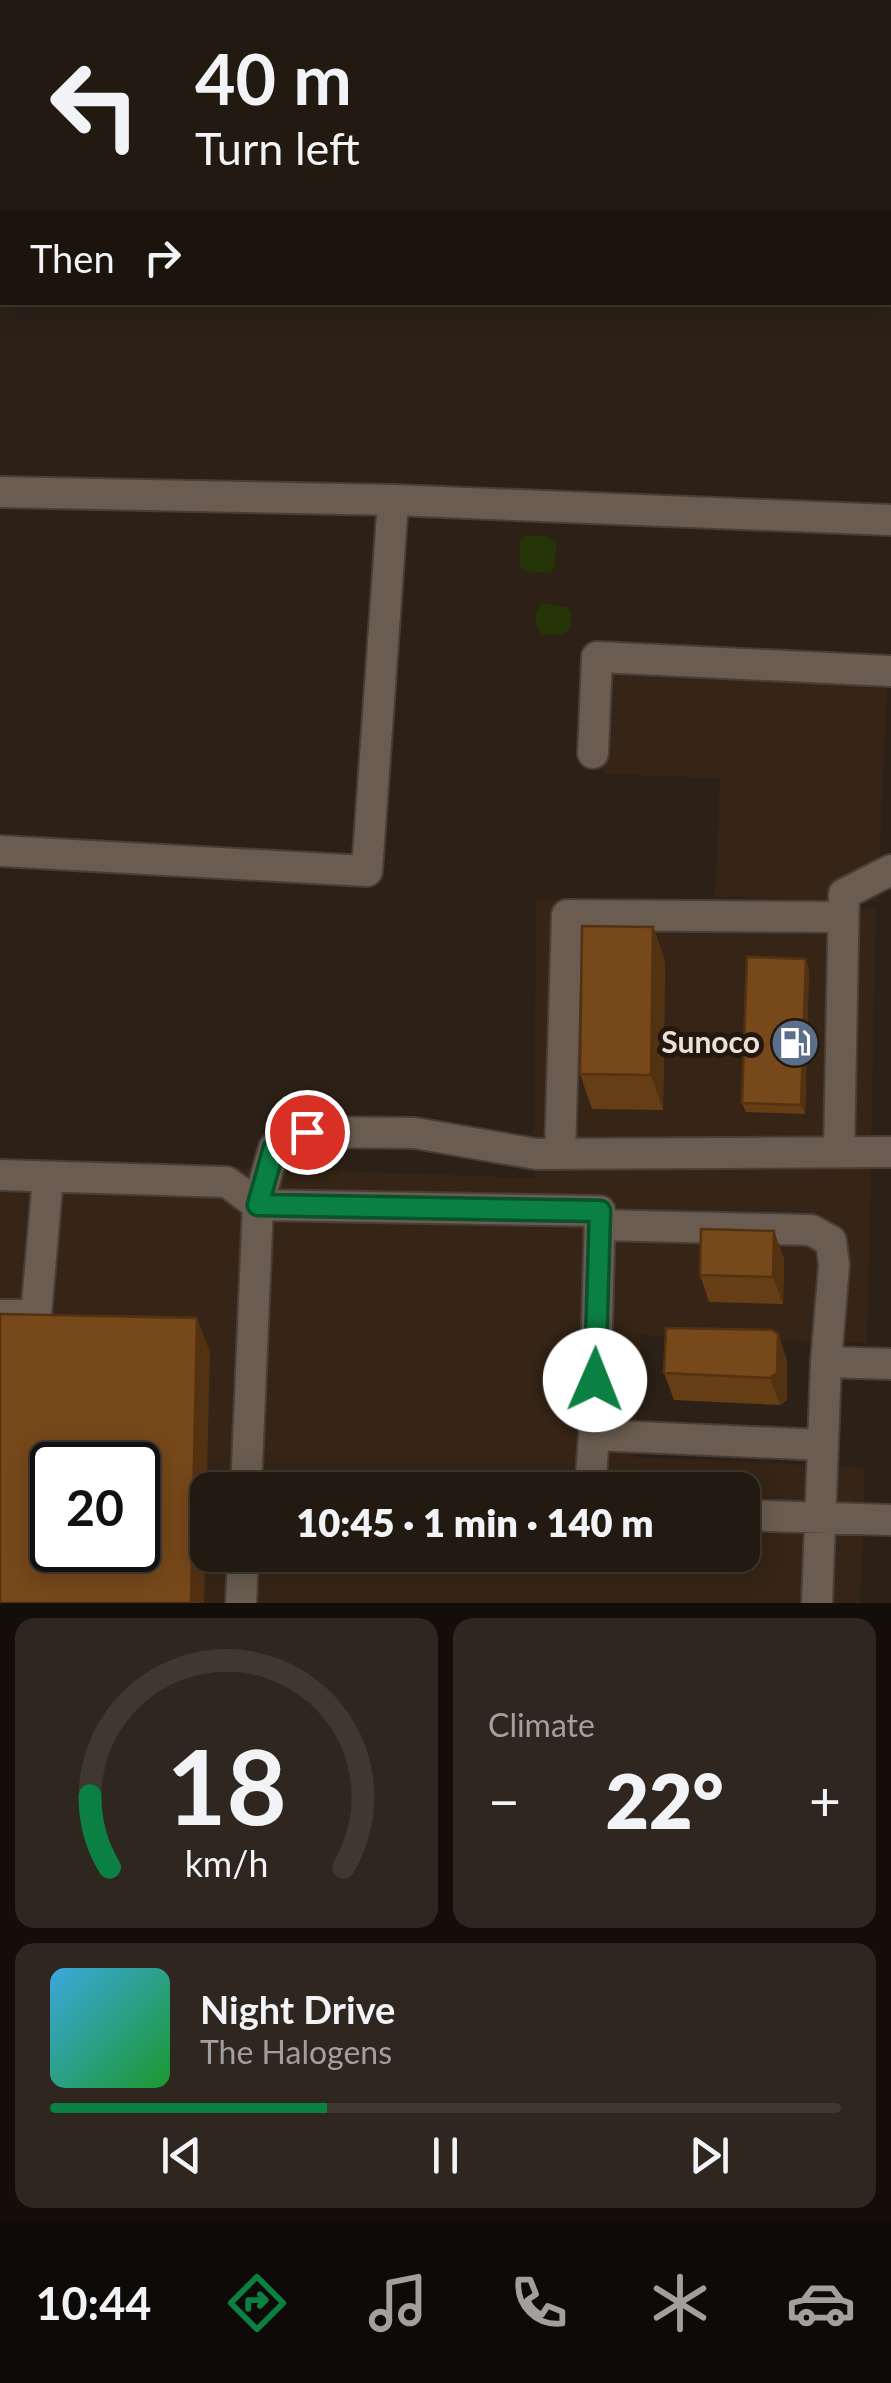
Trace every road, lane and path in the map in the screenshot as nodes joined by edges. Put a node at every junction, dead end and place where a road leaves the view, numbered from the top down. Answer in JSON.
{"nodes":[{"id":1,"x":0,"y":492,"type":"edge"},
{"id":2,"x":394,"y":500,"type":"junction"},
{"id":3,"x":891,"y":520,"type":"edge"},
{"id":4,"x":891,"y":670,"type":"edge"},
{"id":5,"x":593,"y":753,"type":"dead end"},
{"id":6,"x":0,"y":851,"type":"edge"},
{"id":7,"x":891,"y":870,"type":"edge"},
{"id":8,"x":843,"y":917,"type":"junction"},
{"id":9,"x":839,"y":1152,"type":"junction"},
{"id":10,"x":891,"y":1152,"type":"edge"},
{"id":11,"x":560,"y":1154,"type":"junction"},
{"id":12,"x":0,"y":1175,"type":"edge"},
{"id":13,"x":48,"y":1178,"type":"junction"},
{"id":14,"x":258,"y":1205,"type":"junction"},
{"id":15,"x":599,"y":1225,"type":"junction"},
{"id":16,"x":0,"y":1315,"type":"edge"},
{"id":17,"x":826,"y":1362,"type":"junction"},
{"id":18,"x":891,"y":1364,"type":"edge"},
{"id":19,"x":594,"y":1435,"type":"junction"},
{"id":20,"x":822,"y":1445,"type":"junction"},
{"id":21,"x":247,"y":1472,"type":"edge"},
{"id":22,"x":591,"y":1472,"type":"edge"},
{"id":23,"x":760,"y":1515,"type":"edge"},
{"id":24,"x":819,"y":1518,"type":"junction"},
{"id":25,"x":891,"y":1520,"type":"edge"},
{"id":26,"x":242,"y":1572,"type":"edge"},
{"id":27,"x":241,"y":1603,"type":"edge"},
{"id":28,"x":817,"y":1603,"type":"edge"}],
"edges":[{"from":1,"to":2,"type":"lane"},
{"from":2,"to":3,"type":"lane"},
{"from":2,"to":6,"type":"lane"},
{"from":4,"to":5,"type":"lane"},
{"from":7,"to":8,"type":"lane"},
{"from":8,"to":9,"type":"lane"},
{"from":8,"to":11,"type":"lane"},
{"from":9,"to":10,"type":"lane"},
{"from":9,"to":11,"type":"lane"},
{"from":11,"to":14,"type":"lane"},
{"from":12,"to":13,"type":"lane"},
{"from":13,"to":14,"type":"lane"},
{"from":13,"to":16,"type":"lane"},
{"from":14,"to":15,"type":"lane"},
{"from":14,"to":21,"type":"lane"},
{"from":15,"to":17,"type":"lane"},
{"from":15,"to":19,"type":"lane"},
{"from":17,"to":18,"type":"lane"},
{"from":17,"to":20,"type":"lane"},
{"from":19,"to":20,"type":"lane"},
{"from":19,"to":22,"type":"lane"},
{"from":20,"to":24,"type":"lane"},
{"from":23,"to":24,"type":"lane"},
{"from":24,"to":25,"type":"lane"},
{"from":24,"to":28,"type":"lane"},
{"from":26,"to":27,"type":"lane"}]}
